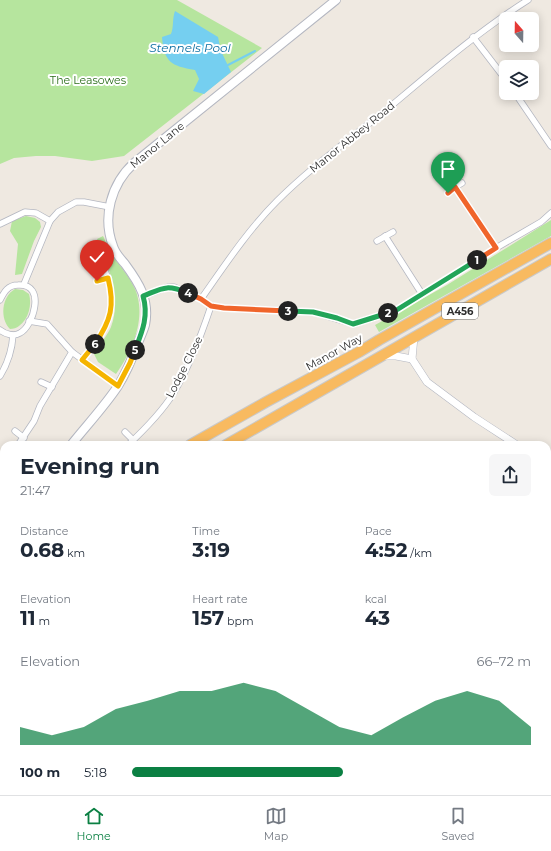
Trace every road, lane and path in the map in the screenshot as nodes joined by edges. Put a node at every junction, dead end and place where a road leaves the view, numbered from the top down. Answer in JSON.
{"nodes":[{"id":1,"x":336,"y":0,"type":"edge"},
{"id":2,"x":528,"y":0,"type":"edge"},
{"id":3,"x":473,"y":37,"type":"junction"},
{"id":4,"x":499,"y":71,"type":"edge"},
{"id":5,"x":520,"y":100,"type":"edge"},
{"id":6,"x":551,"y":146,"type":"edge"},
{"id":7,"x":462,"y":184,"type":"dead end"},
{"id":8,"x":455,"y":187,"type":"junction"},
{"id":9,"x":448,"y":193,"type":"dead end"},
{"id":10,"x":110,"y":207,"type":"junction"},
{"id":11,"x":551,"y":213,"type":"edge"},
{"id":12,"x":50,"y":221,"type":"junction"},
{"id":13,"x":0,"y":224,"type":"edge"},
{"id":14,"x":393,"y":232,"type":"dead end"},
{"id":15,"x":385,"y":236,"type":"junction"},
{"id":16,"x":377,"y":241,"type":"dead end"},
{"id":17,"x":551,"y":243,"type":"edge"},
{"id":18,"x":496,"y":248,"type":"junction"},
{"id":19,"x":551,"y":259,"type":"edge"},
{"id":20,"x":104,"y":266,"type":"dead end"},
{"id":21,"x":108,"y":278,"type":"junction"},
{"id":22,"x":97,"y":281,"type":"dead end"},
{"id":23,"x":24,"y":284,"type":"junction"},
{"id":24,"x":422,"y":294,"type":"junction"},
{"id":25,"x":143,"y":296,"type":"junction"},
{"id":26,"x":201,"y":299,"type":"junction"},
{"id":27,"x":0,"y":300,"type":"edge"},
{"id":28,"x":211,"y":306,"type":"junction"},
{"id":29,"x":29,"y":321,"type":"junction"},
{"id":30,"x":0,"y":330,"type":"edge"},
{"id":31,"x":13,"y":335,"type":"junction"},
{"id":32,"x":414,"y":337,"type":"junction"},
{"id":33,"x":72,"y":352,"type":"junction"},
{"id":34,"x":382,"y":356,"type":"junction"},
{"id":35,"x":412,"y":359,"type":"junction"},
{"id":36,"x":82,"y":360,"type":"junction"},
{"id":37,"x":0,"y":376,"type":"edge"},
{"id":38,"x":41,"y":382,"type":"dead end"},
{"id":39,"x":118,"y":386,"type":"junction"},
{"id":40,"x":52,"y":387,"type":"junction"},
{"id":41,"x":15,"y":432,"type":"dead end"},
{"id":42,"x":125,"y":432,"type":"dead end"},
{"id":43,"x":24,"y":438,"type":"junction"},
{"id":44,"x":133,"y":440,"type":"joint"},
{"id":45,"x":21,"y":441,"type":"edge"},
{"id":46,"x":74,"y":441,"type":"edge"},
{"id":47,"x":197,"y":441,"type":"edge"},
{"id":48,"x":233,"y":441,"type":"edge"},
{"id":49,"x":511,"y":441,"type":"edge"}],
"edges":[{"from":1,"to":10,"type":"main road","name":"Manor Lane"},
{"from":2,"to":3,"type":"street","name":"Manor Abbey Road"},
{"from":3,"to":4,"type":"street"},
{"from":3,"to":26,"type":"street","name":"Manor Abbey Road"},
{"from":5,"to":6,"type":"street"},
{"from":7,"to":8,"type":"street"},
{"from":8,"to":9,"type":"street"},
{"from":8,"to":18,"type":"street"},
{"from":10,"to":12,"type":"street"},
{"from":10,"to":25,"type":"main road","name":"Manor Lane"},
{"from":11,"to":18,"type":"street"},
{"from":12,"to":13,"type":"street"},
{"from":12,"to":23,"type":"street"},
{"from":14,"to":15,"type":"street"},
{"from":15,"to":16,"type":"street"},
{"from":15,"to":24,"type":"street"},
{"from":17,"to":47,"type":"highway","name":"Manor Way","number":"A456"},
{"from":18,"to":24,"type":"street"},
{"from":19,"to":32,"type":"highway","number":"A456"},
{"from":20,"to":21,"type":"street"},
{"from":21,"to":22,"type":"street"},
{"from":21,"to":36,"type":"street"},
{"from":23,"to":27,"type":"street"},
{"from":23,"to":29,"type":"street"},
{"from":24,"to":28,"type":"street"},
{"from":25,"to":26,"type":"street"},
{"from":25,"to":39,"type":"main road","name":"Manor Lane"},
{"from":26,"to":28,"type":"street"},
{"from":28,"to":44,"type":"street","name":"Lodge Close"},
{"from":29,"to":31,"type":"street"},
{"from":29,"to":33,"type":"street"},
{"from":30,"to":31,"type":"street"},
{"from":31,"to":37,"type":"street"},
{"from":32,"to":34,"type":"highway","number":"A456"},
{"from":32,"to":35,"type":"street"},
{"from":33,"to":36,"type":"street"},
{"from":33,"to":40,"type":"street"},
{"from":34,"to":35,"type":"street"},
{"from":34,"to":48,"type":"highway","number":"A456"},
{"from":35,"to":49,"type":"street"},
{"from":36,"to":39,"type":"street"},
{"from":38,"to":40,"type":"street"},
{"from":39,"to":46,"type":"main road","name":"Manor Lane"},
{"from":40,"to":43,"type":"street"},
{"from":41,"to":43,"type":"street"},
{"from":42,"to":44,"type":"street"},
{"from":43,"to":45,"type":"street"}]}
